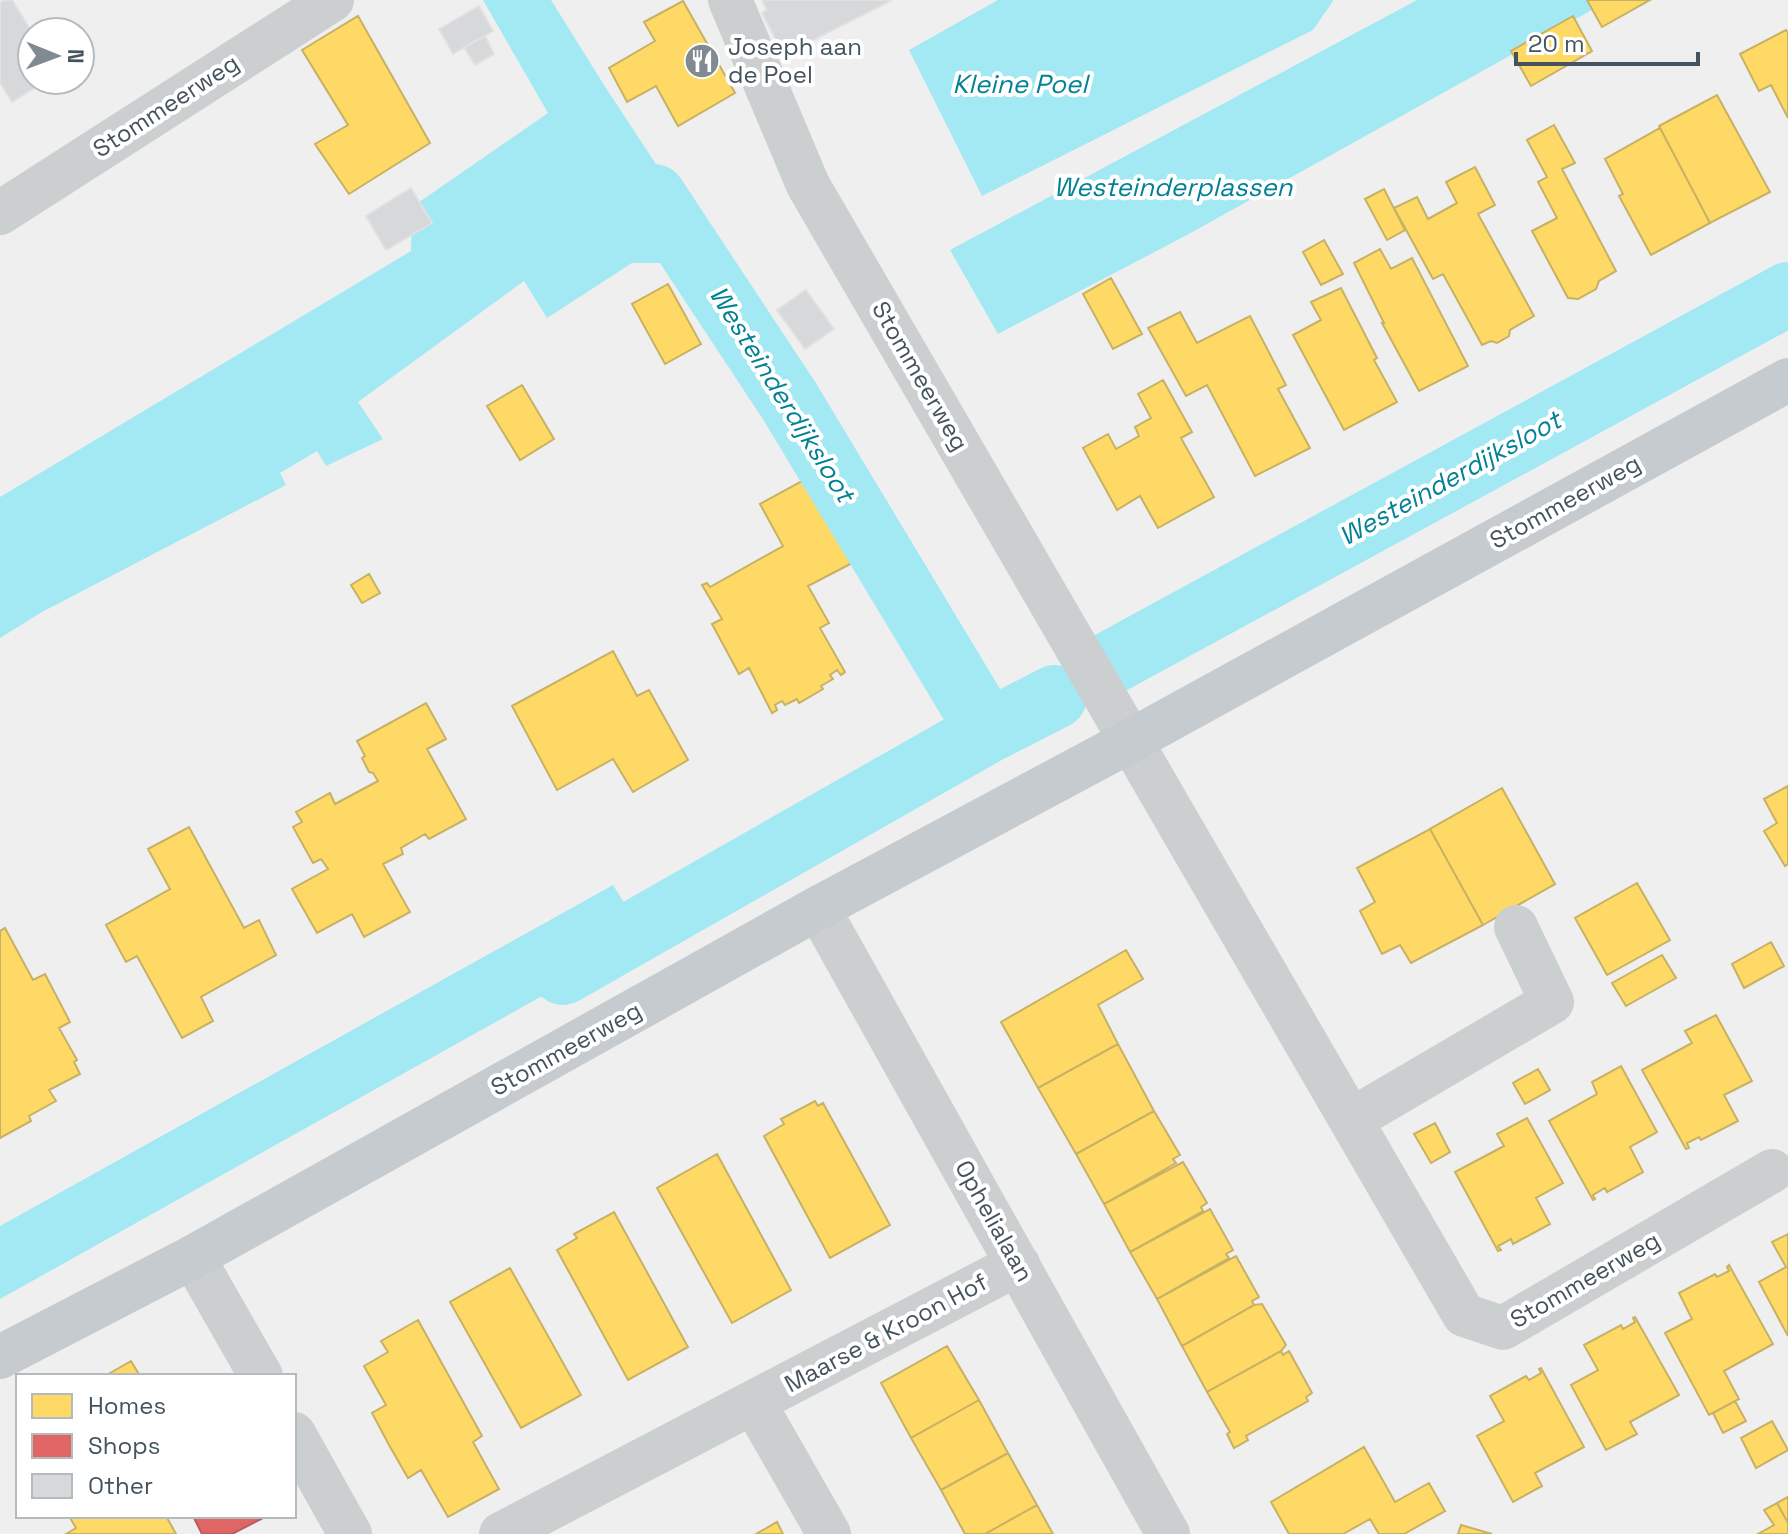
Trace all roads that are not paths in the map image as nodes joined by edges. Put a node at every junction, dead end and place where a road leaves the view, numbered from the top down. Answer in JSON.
{"nodes":[{"id":1,"x":332,"y":0,"type":"edge"},
{"id":2,"x":730,"y":0,"type":"edge"},
{"id":3,"x":0,"y":213,"type":"edge"},
{"id":4,"x":1788,"y":380,"type":"edge"},
{"id":5,"x":1132,"y":740,"type":"junction"},
{"id":6,"x":818,"y":908,"type":"junction"},
{"id":7,"x":1516,"y":927,"type":"dead end"},
{"id":8,"x":1351,"y":1120,"type":"junction"},
{"id":9,"x":1772,"y":1171,"type":"dead end"},
{"id":10,"x":193,"y":1257,"type":"junction"},
{"id":11,"x":1018,"y":1264,"type":"junction"},
{"id":12,"x":0,"y":1357,"type":"edge"},
{"id":13,"x":256,"y":1367,"type":"edge"},
{"id":14,"x":754,"y":1403,"type":"junction"},
{"id":15,"x":296,"y":1438,"type":"edge"},
{"id":16,"x":350,"y":1534,"type":"edge"},
{"id":17,"x":501,"y":1534,"type":"edge"},
{"id":18,"x":829,"y":1534,"type":"edge"},
{"id":19,"x":1168,"y":1534,"type":"edge"}],
"edges":[{"from":1,"to":3,"type":"street","name":"Stommeerweg"},
{"from":2,"to":5,"type":"street","name":"Stommeerweg"},
{"from":4,"to":5,"type":"main road","name":"Stommeerweg"},
{"from":5,"to":6,"type":"main road","name":"Stommeerweg"},
{"from":5,"to":8,"type":"street","name":"Stommeerweg"},
{"from":6,"to":10,"type":"main road","name":"Stommeerweg"},
{"from":6,"to":11,"type":"street","name":"Ophelialaan"},
{"from":7,"to":8,"type":"street"},
{"from":8,"to":9,"type":"street","name":"Stommeerweg"},
{"from":10,"to":12,"type":"main road","name":"Stommeerweg"},
{"from":10,"to":13,"type":"street"},
{"from":11,"to":14,"type":"street","name":"Maarse & Kroon Hof"},
{"from":11,"to":19,"type":"street","name":"Ophelialaan"},
{"from":14,"to":17,"type":"street","name":"Maarse & Kroon Hof"},
{"from":14,"to":18,"type":"street"},
{"from":15,"to":16,"type":"street"}]}
